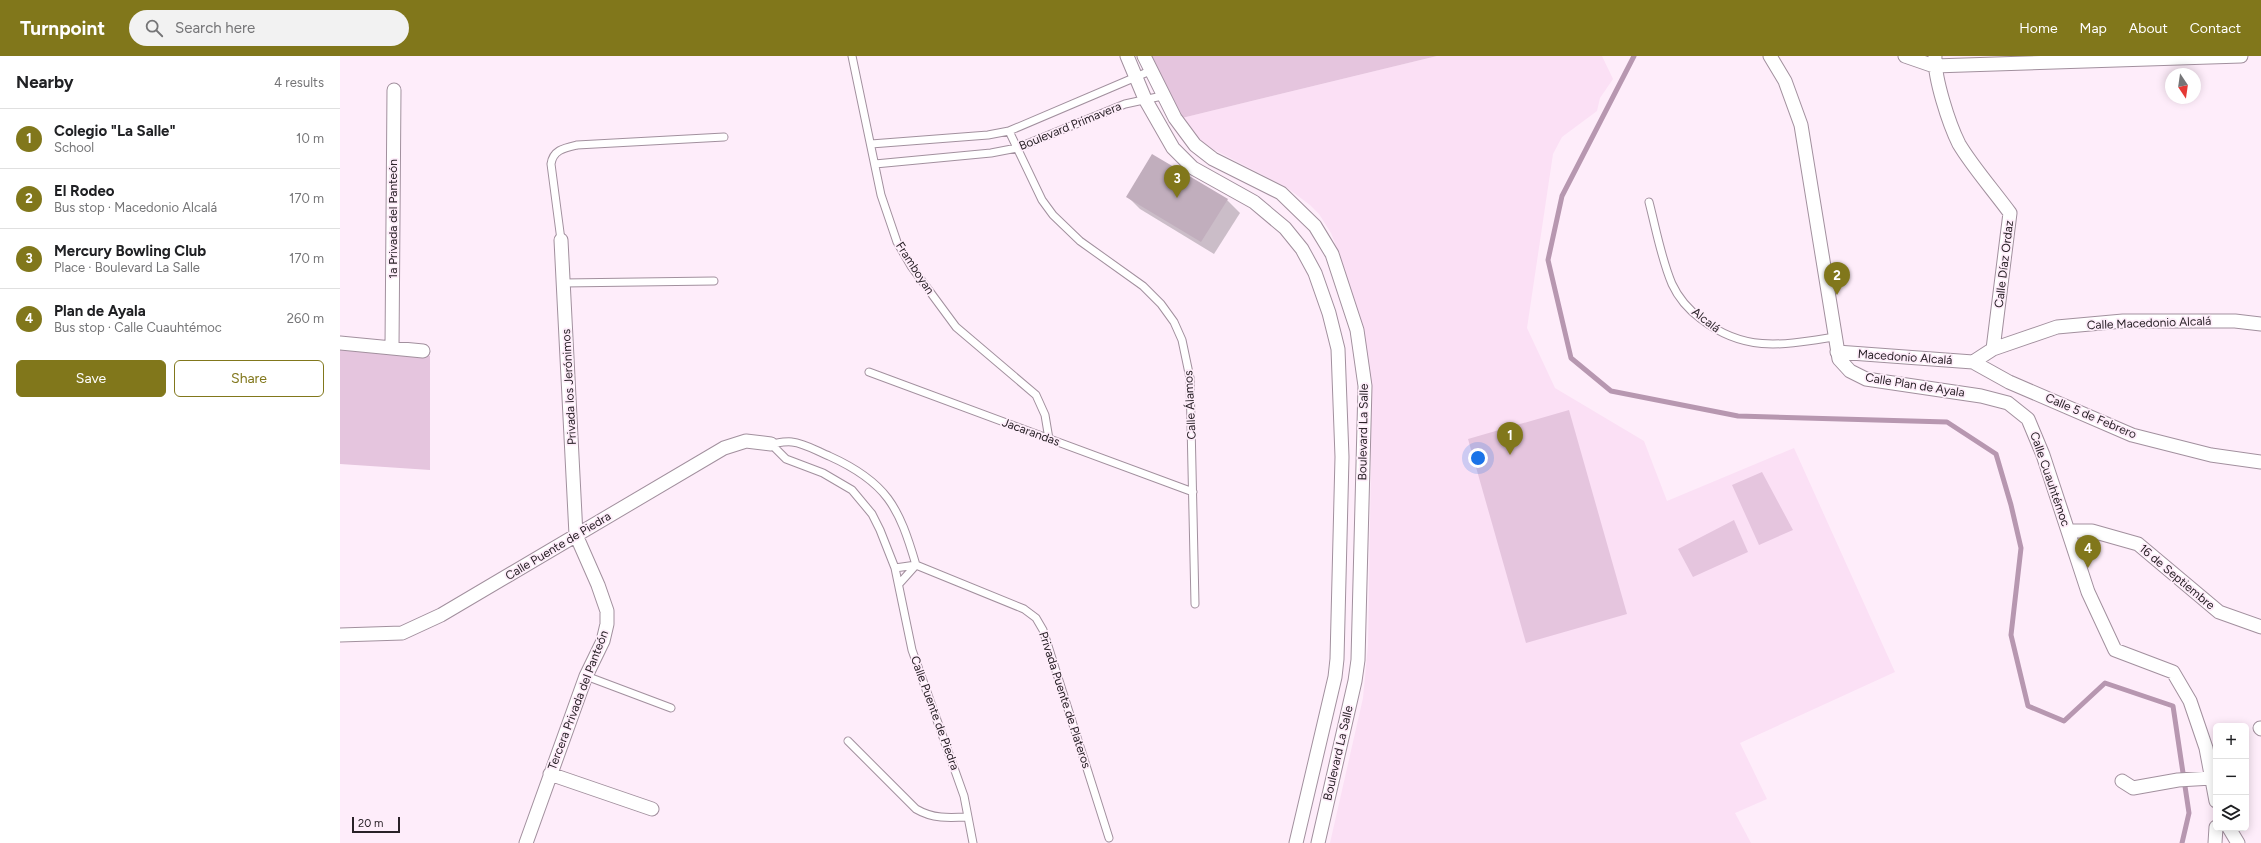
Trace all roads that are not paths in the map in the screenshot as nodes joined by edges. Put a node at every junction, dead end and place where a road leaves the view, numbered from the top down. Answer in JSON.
{"nodes":[{"id":1,"x":852,"y":56,"type":"edge"},
{"id":2,"x":1127,"y":56,"type":"edge"},
{"id":3,"x":1144,"y":56,"type":"edge"},
{"id":4,"x":1770,"y":56,"type":"edge"},
{"id":5,"x":1905,"y":56,"type":"edge"},
{"id":6,"x":2241,"y":56,"type":"edge"},
{"id":7,"x":2121,"y":58,"type":"edge"},
{"id":8,"x":2037,"y":59,"type":"edge"},
{"id":9,"x":1935,"y":61,"type":"edge"},
{"id":10,"x":1150,"y":71,"type":"junction"},
{"id":11,"x":1136,"y":77,"type":"junction"},
{"id":12,"x":394,"y":90,"type":"dead end"},
{"id":13,"x":1162,"y":96,"type":"junction"},
{"id":14,"x":1145,"y":99,"type":"junction"},
{"id":15,"x":1009,"y":131,"type":"junction"},
{"id":16,"x":724,"y":137,"type":"dead end"},
{"id":17,"x":871,"y":144,"type":"junction"},
{"id":18,"x":1017,"y":148,"type":"junction"},
{"id":19,"x":875,"y":164,"type":"junction"},
{"id":20,"x":1649,"y":202,"type":"dead end"},
{"id":21,"x":561,"y":240,"type":"joint"},
{"id":22,"x":714,"y":281,"type":"dead end"},
{"id":23,"x":563,"y":282,"type":"junction"},
{"id":24,"x":2261,"y":324,"type":"edge"},
{"id":25,"x":1834,"y":336,"type":"junction"},
{"id":26,"x":340,"y":343,"type":"edge"},
{"id":27,"x":392,"y":348,"type":"junction"},
{"id":28,"x":1993,"y":349,"type":"junction"},
{"id":29,"x":423,"y":351,"type":"dead end"},
{"id":30,"x":1837,"y":352,"type":"junction"},
{"id":31,"x":1973,"y":362,"type":"junction"},
{"id":32,"x":869,"y":372,"type":"dead end"},
{"id":33,"x":1981,"y":396,"type":"joint"},
{"id":34,"x":1050,"y":439,"type":"junction"},
{"id":35,"x":771,"y":444,"type":"junction"},
{"id":36,"x":2261,"y":462,"type":"edge"},
{"id":37,"x":1193,"y":492,"type":"junction"},
{"id":38,"x":2068,"y":531,"type":"junction"},
{"id":39,"x":576,"y":535,"type":"junction"},
{"id":40,"x":916,"y":565,"type":"junction"},
{"id":41,"x":895,"y":568,"type":"junction"},
{"id":42,"x":898,"y":584,"type":"junction"},
{"id":43,"x":1195,"y":604,"type":"dead end"},
{"id":44,"x":2261,"y":626,"type":"edge"},
{"id":45,"x":340,"y":635,"type":"edge"},
{"id":46,"x":586,"y":676,"type":"junction"},
{"id":47,"x":671,"y":708,"type":"dead end"},
{"id":48,"x":848,"y":741,"type":"dead end"},
{"id":49,"x":550,"y":774,"type":"junction"},
{"id":50,"x":2206,"y":778,"type":"junction"},
{"id":51,"x":2122,"y":781,"type":"dead end"},
{"id":52,"x":2213,"y":795,"type":"edge"},
{"id":53,"x":652,"y":809,"type":"dead end"},
{"id":54,"x":968,"y":817,"type":"junction"},
{"id":55,"x":2216,"y":831,"type":"edge"},
{"id":56,"x":2231,"y":831,"type":"edge"},
{"id":57,"x":1109,"y":838,"type":"dead end"},
{"id":58,"x":526,"y":843,"type":"edge"},
{"id":59,"x":973,"y":843,"type":"edge"},
{"id":60,"x":1296,"y":843,"type":"edge"},
{"id":61,"x":1318,"y":843,"type":"edge"},
{"id":62,"x":2215,"y":843,"type":"edge"},
{"id":63,"x":2238,"y":843,"type":"edge"}],
"edges":[{"from":1,"to":17,"type":"lane","name":"Framboyan"},
{"from":2,"to":11,"type":"street","name":"Boulevard La Salle"},
{"from":3,"to":10,"type":"street","name":"Boulevard La Salle"},
{"from":4,"to":25,"type":"street"},
{"from":5,"to":9,"type":"street"},
{"from":6,"to":7,"type":"street"},
{"from":7,"to":8,"type":"street"},
{"from":8,"to":9,"type":"street"},
{"from":9,"to":28,"type":"street","name":"Calle Díaz Ordaz"},
{"from":10,"to":11,"type":"lane","name":"Boulevard Primavera"},
{"from":10,"to":13,"type":"street","name":"Boulevard La Salle"},
{"from":11,"to":14,"type":"street","name":"Boulevard La Salle"},
{"from":11,"to":15,"type":"lane","name":"Boulevard Primavera"},
{"from":12,"to":27,"type":"street","name":"1a Privada del Panteón"},
{"from":13,"to":14,"type":"lane","name":"Boulevard Primavera"},
{"from":13,"to":61,"type":"street","name":"Boulevard La Salle"},
{"from":14,"to":18,"type":"lane","name":"Boulevard Primavera"},
{"from":14,"to":60,"type":"street","name":"Boulevard La Salle"},
{"from":15,"to":17,"type":"lane","name":"Boulevard Primavera"},
{"from":15,"to":18,"type":"lane","name":"Calle Álamos"},
{"from":16,"to":21,"type":"lane"},
{"from":17,"to":19,"type":"lane","name":"Framboyan"},
{"from":18,"to":19,"type":"lane","name":"Boulevard Primavera"},
{"from":18,"to":37,"type":"lane","name":"Calle Álamos"},
{"from":19,"to":34,"type":"lane","name":"Framboyan"},
{"from":20,"to":25,"type":"lane","name":"Alcalá"},
{"from":21,"to":23,"type":"street","name":"Privada los Jerónimos"},
{"from":22,"to":23,"type":"lane"},
{"from":23,"to":39,"type":"street","name":"Privada los Jerónimos"},
{"from":24,"to":28,"type":"street","name":"Calle Macedonio Alcalá"},
{"from":25,"to":30,"type":"street"},
{"from":26,"to":27,"type":"street"},
{"from":27,"to":29,"type":"street"},
{"from":28,"to":31,"type":"street","name":"Calle Macedonio Alcalá"},
{"from":30,"to":31,"type":"street","name":"Macedonio Alcalá"},
{"from":30,"to":33,"type":"street","name":"Calle Plan de Ayala"},
{"from":31,"to":36,"type":"street","name":"Calle 5 de Febrero"},
{"from":32,"to":34,"type":"lane","name":"Jacarandas"},
{"from":33,"to":38,"type":"street","name":"Calle Cuauhtémoc"},
{"from":34,"to":37,"type":"lane","name":"Jacarandas"},
{"from":35,"to":39,"type":"street","name":"Calle Puente de Piedra"},
{"from":35,"to":40,"type":"lane","name":"Calle Puente de Piedra"},
{"from":35,"to":41,"type":"lane","name":"Calle Puente de Piedra"},
{"from":37,"to":43,"type":"lane","name":"Calle Álamos"},
{"from":38,"to":44,"type":"street","name":"16 de Septiembre"},
{"from":38,"to":50,"type":"street","name":"Calle Cuauhtémoc"},
{"from":39,"to":45,"type":"street","name":"Calle Puente de Piedra"},
{"from":39,"to":46,"type":"street","name":"Tercera Privada del Panteón"},
{"from":40,"to":41,"type":"lane"},
{"from":40,"to":42,"type":"lane"},
{"from":40,"to":57,"type":"lane","name":"Privada Puente de Plateros"},
{"from":41,"to":42,"type":"lane","name":"Calle Puente de Piedra"},
{"from":42,"to":54,"type":"lane","name":"Calle Puente de Piedra"},
{"from":46,"to":47,"type":"lane"},
{"from":46,"to":49,"type":"street","name":"Tercera Privada del Panteón"},
{"from":48,"to":54,"type":"lane"},
{"from":49,"to":53,"type":"street"},
{"from":49,"to":58,"type":"street","name":"Tercera Privada del Panteón"},
{"from":50,"to":51,"type":"street"},
{"from":50,"to":52,"type":"street","name":"Calle Cuauhtémoc"},
{"from":54,"to":59,"type":"lane","name":"Calle Puente de Piedra"},
{"from":55,"to":62,"type":"street"},
{"from":56,"to":63,"type":"street"}]}
